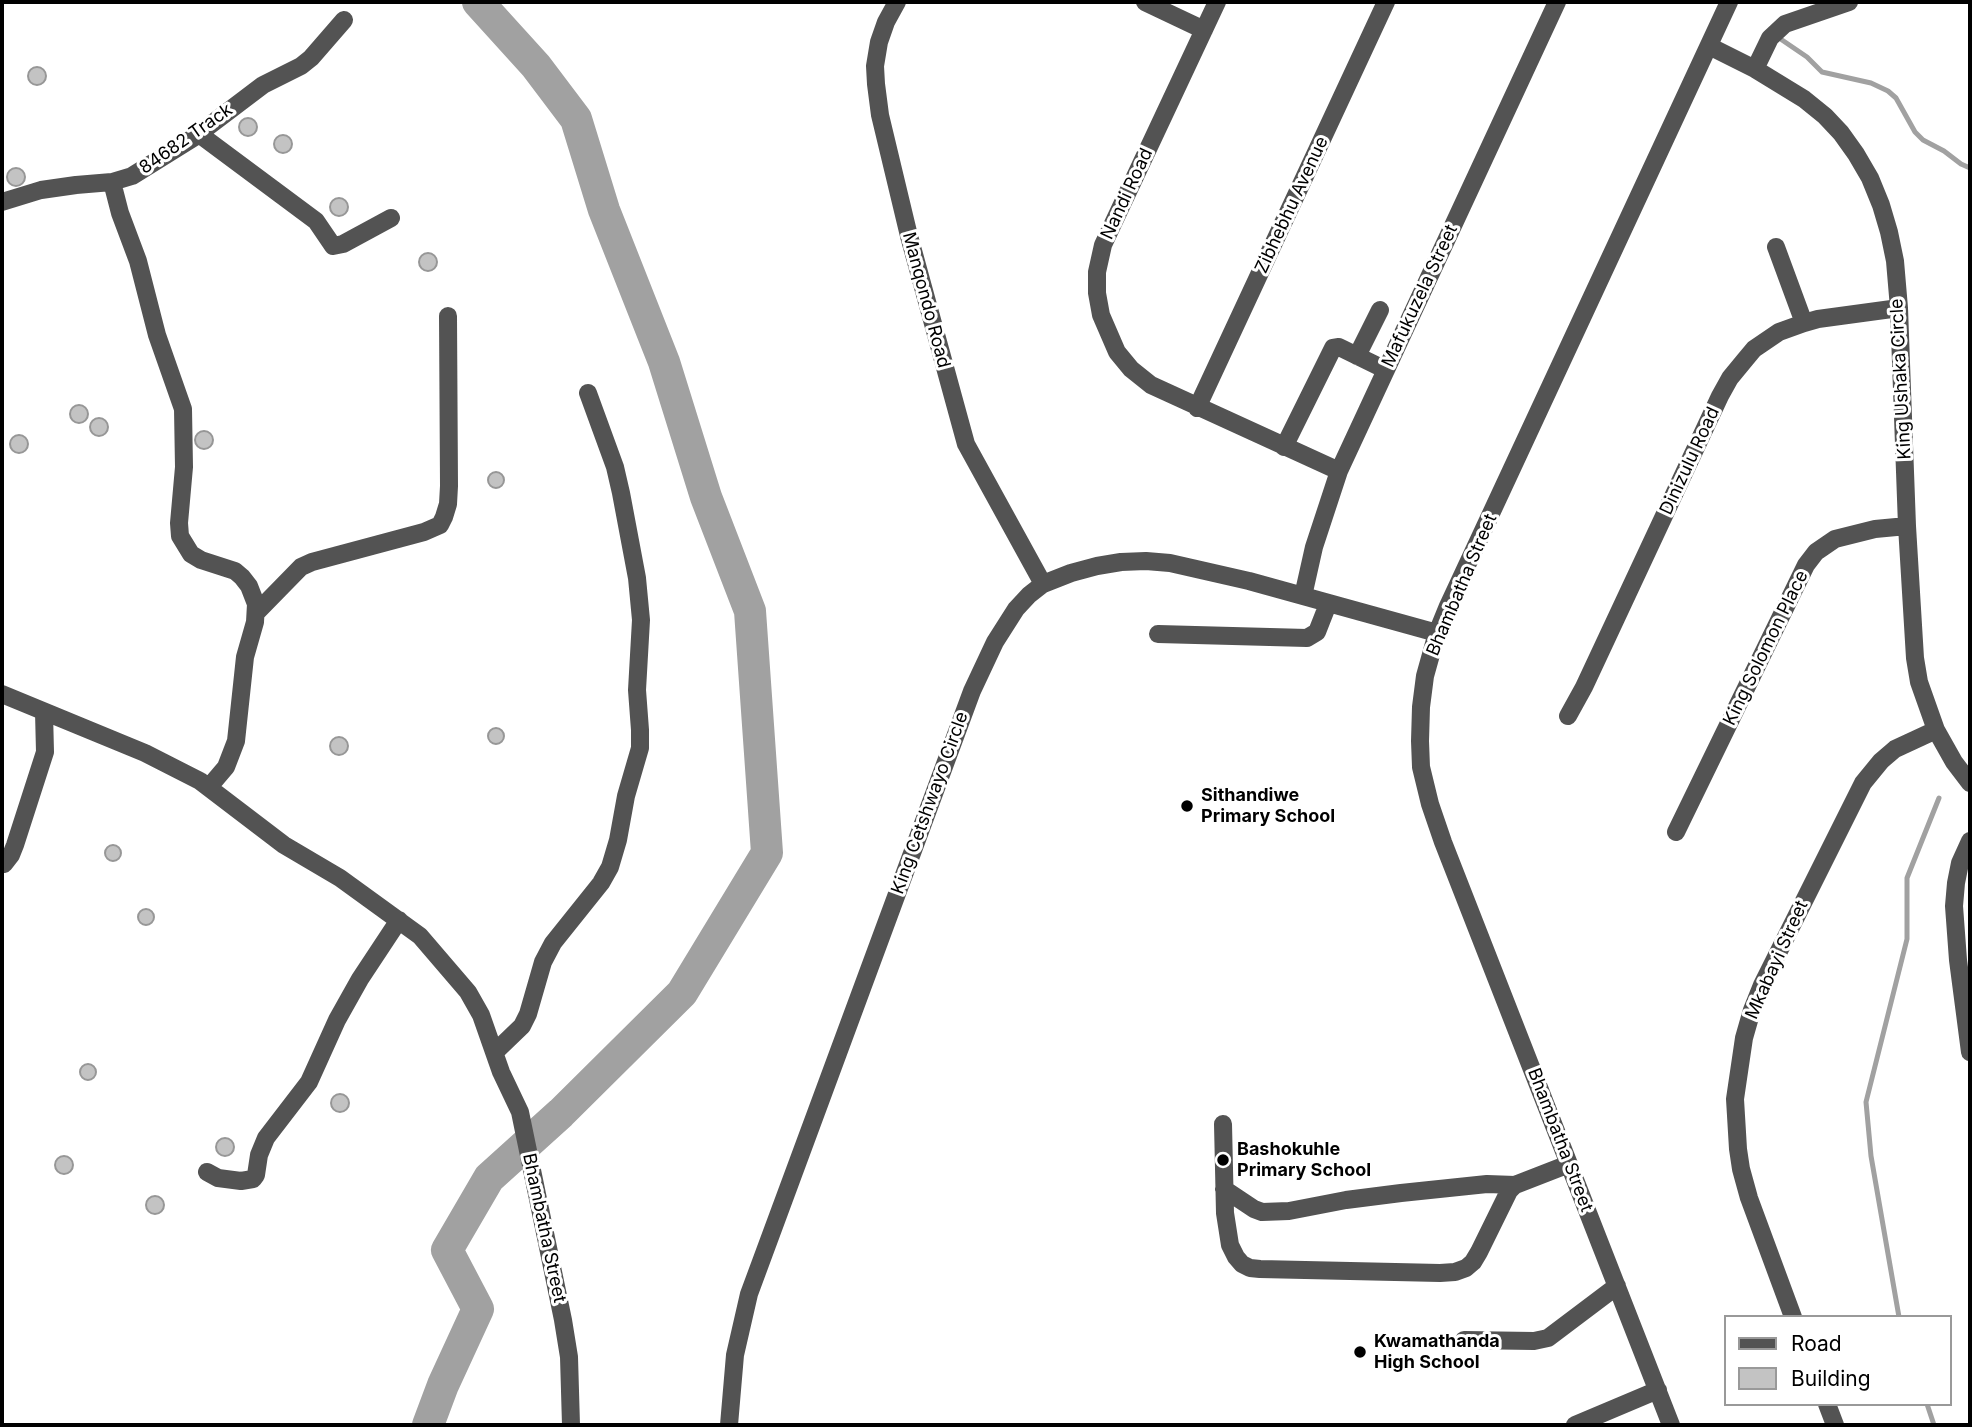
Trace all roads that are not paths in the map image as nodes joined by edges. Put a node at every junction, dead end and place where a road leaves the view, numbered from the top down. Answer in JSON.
{"nodes":[{"id":1,"x":897,"y":2,"type":"edge"},
{"id":2,"x":1145,"y":2,"type":"edge"},
{"id":3,"x":1217,"y":2,"type":"edge"},
{"id":4,"x":1387,"y":2,"type":"edge"},
{"id":5,"x":1557,"y":2,"type":"edge"},
{"id":6,"x":1729,"y":2,"type":"edge"},
{"id":7,"x":1849,"y":2,"type":"edge"},
{"id":8,"x":344,"y":20,"type":"dead end"},
{"id":9,"x":1204,"y":30,"type":"junction"},
{"id":10,"x":1709,"y":46,"type":"junction"},
{"id":11,"x":1755,"y":69,"type":"junction"},
{"id":12,"x":199,"y":134,"type":"junction"},
{"id":13,"x":112,"y":182,"type":"junction"},
{"id":14,"x":2,"y":202,"type":"edge"},
{"id":15,"x":391,"y":218,"type":"dead end"},
{"id":16,"x":1776,"y":247,"type":"dead end"},
{"id":17,"x":1899,"y":308,"type":"junction"},
{"id":18,"x":1380,"y":310,"type":"dead end"},
{"id":19,"x":449,"y":316,"type":"dead end"},
{"id":20,"x":1804,"y":323,"type":"junction"},
{"id":21,"x":1357,"y":356,"type":"junction"},
{"id":22,"x":1386,"y":370,"type":"junction"},
{"id":23,"x":588,"y":393,"type":"dead end"},
{"id":24,"x":1197,"y":408,"type":"junction"},
{"id":25,"x":1284,"y":447,"type":"junction"},
{"id":26,"x":1339,"y":471,"type":"junction"},
{"id":27,"x":1907,"y":526,"type":"junction"},
{"id":28,"x":1044,"y":584,"type":"junction"},
{"id":29,"x":1303,"y":596,"type":"junction"},
{"id":30,"x":1328,"y":604,"type":"junction"},
{"id":31,"x":256,"y":613,"type":"junction"},
{"id":32,"x":1437,"y":633,"type":"junction"},
{"id":33,"x":1158,"y":634,"type":"dead end"},
{"id":34,"x":2,"y":694,"type":"edge"},
{"id":35,"x":44,"y":712,"type":"junction"},
{"id":36,"x":1569,"y":716,"type":"dead end"},
{"id":37,"x":1936,"y":730,"type":"junction"},
{"id":38,"x":1970,"y":783,"type":"edge"},
{"id":39,"x":209,"y":787,"type":"junction"},
{"id":40,"x":1676,"y":832,"type":"dead end"},
{"id":41,"x":1970,"y":841,"type":"edge"},
{"id":42,"x":4,"y":864,"type":"dead end"},
{"id":43,"x":399,"y":920,"type":"junction"},
{"id":44,"x":493,"y":1045,"type":"junction"},
{"id":45,"x":1970,"y":1052,"type":"edge"},
{"id":46,"x":1223,"y":1124,"type":"dead end"},
{"id":47,"x":1569,"y":1164,"type":"junction"},
{"id":48,"x":207,"y":1172,"type":"dead end"},
{"id":49,"x":1515,"y":1185,"type":"junction"},
{"id":50,"x":1224,"y":1189,"type":"junction"},
{"id":51,"x":1616,"y":1286,"type":"junction"},
{"id":52,"x":1792,"y":1315,"type":"edge"},
{"id":53,"x":1464,"y":1340,"type":"dead end"},
{"id":54,"x":1658,"y":1390,"type":"junction"},
{"id":55,"x":1828,"y":1406,"type":"edge"},
{"id":56,"x":571,"y":1425,"type":"edge"},
{"id":57,"x":729,"y":1425,"type":"edge"},
{"id":58,"x":1575,"y":1425,"type":"edge"},
{"id":59,"x":1671,"y":1425,"type":"edge"},
{"id":60,"x":1835,"y":1425,"type":"edge"}],
"edges":[{"from":1,"to":28,"type":"street","name":"Manqondo Road"},
{"from":2,"to":9,"type":"street"},
{"from":3,"to":9,"type":"street","name":"Nandi Road"},
{"from":4,"to":24,"type":"street","name":"Zibhebhu Avenue"},
{"from":5,"to":22,"type":"street","name":"Mafukuzela Street"},
{"from":6,"to":10,"type":"street","name":"Bhambatha Street"},
{"from":7,"to":11,"type":"street"},
{"from":8,"to":12,"type":"street","name":"84682 Track"},
{"from":9,"to":24,"type":"street","name":"Nandi Road"},
{"from":10,"to":11,"type":"street","name":"King Ushaka Circle"},
{"from":10,"to":32,"type":"street","name":"Bhambatha Street"},
{"from":11,"to":17,"type":"street","name":"King Ushaka Circle"},
{"from":12,"to":13,"type":"street","name":"84682 Track"},
{"from":12,"to":15,"type":"street"},
{"from":13,"to":14,"type":"street","name":"84682 Track"},
{"from":13,"to":31,"type":"street"},
{"from":16,"to":20,"type":"street"},
{"from":17,"to":20,"type":"street","name":"Dinizulu Road"},
{"from":17,"to":27,"type":"street","name":"King Ushaka Circle"},
{"from":18,"to":21,"type":"street"},
{"from":19,"to":31,"type":"street"},
{"from":20,"to":36,"type":"street","name":"Dinizulu Road"},
{"from":21,"to":22,"type":"street"},
{"from":21,"to":25,"type":"street"},
{"from":22,"to":26,"type":"street","name":"Mafukuzela Street"},
{"from":23,"to":44,"type":"street"},
{"from":24,"to":25,"type":"street","name":"Nandi Road"},
{"from":25,"to":26,"type":"street","name":"Nandi Road"},
{"from":26,"to":29,"type":"street","name":"Mafukuzela Street"},
{"from":27,"to":37,"type":"street","name":"King Ushaka Circle"},
{"from":27,"to":40,"type":"street","name":"King Solomon Place"},
{"from":28,"to":29,"type":"street","name":"King Cetshwayo Circle"},
{"from":28,"to":57,"type":"street","name":"King Cetshwayo Circle"},
{"from":29,"to":30,"type":"street","name":"King Cetshwayo Circle"},
{"from":30,"to":32,"type":"street","name":"King Cetshwayo Circle"},
{"from":30,"to":33,"type":"street"},
{"from":31,"to":39,"type":"street"},
{"from":32,"to":47,"type":"street","name":"Bhambatha Street"},
{"from":34,"to":35,"type":"street","name":"Bhambatha Street"},
{"from":35,"to":39,"type":"street","name":"Bhambatha Street"},
{"from":35,"to":42,"type":"street"},
{"from":37,"to":38,"type":"street","name":"King Ushaka Circle"},
{"from":37,"to":52,"type":"street","name":"Mkabayi Street"},
{"from":39,"to":43,"type":"street","name":"Bhambatha Street"},
{"from":41,"to":45,"type":"street"},
{"from":43,"to":44,"type":"street","name":"Bhambatha Street"},
{"from":43,"to":48,"type":"street"},
{"from":44,"to":56,"type":"street","name":"Bhambatha Street"},
{"from":46,"to":50,"type":"street"},
{"from":47,"to":49,"type":"street"},
{"from":47,"to":51,"type":"street","name":"Bhambatha Street"},
{"from":49,"to":50,"type":"street"},
{"from":49,"to":50,"type":"street"},
{"from":51,"to":53,"type":"street"},
{"from":51,"to":54,"type":"street","name":"Bhambatha Street"},
{"from":54,"to":58,"type":"street"},
{"from":54,"to":59,"type":"street","name":"Bhambatha Street"},
{"from":55,"to":60,"type":"street"}]}
